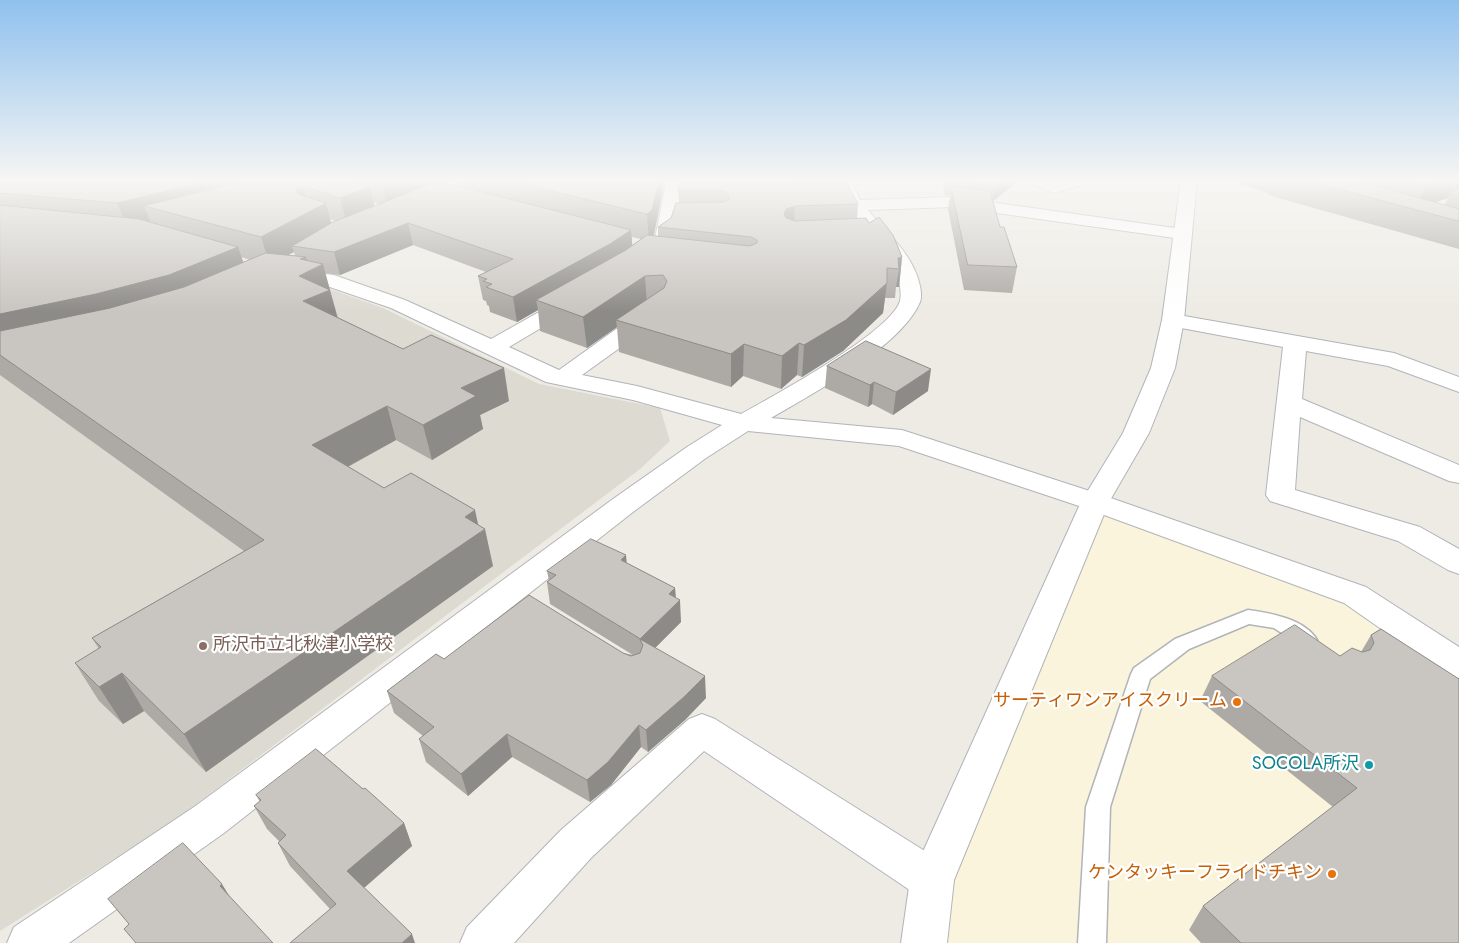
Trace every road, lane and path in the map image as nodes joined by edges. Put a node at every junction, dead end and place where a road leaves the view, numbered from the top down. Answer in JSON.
{"nodes":[{"id":1,"x":675,"y":224,"type":"edge"},
{"id":2,"x":870,"y":224,"type":"edge"},
{"id":3,"x":1111,"y":224,"type":"edge"},
{"id":4,"x":1183,"y":224,"type":"edge"},
{"id":5,"x":1182,"y":234,"type":"junction"},
{"id":6,"x":884,"y":237,"type":"junction"},
{"id":7,"x":857,"y":238,"type":"edge"},
{"id":8,"x":644,"y":255,"type":"edge"},
{"id":9,"x":298,"y":259,"type":"edge"},
{"id":10,"x":586,"y":293,"type":"edge"},
{"id":11,"x":656,"y":312,"type":"edge"},
{"id":12,"x":1173,"y":320,"type":"junction"},
{"id":13,"x":1295,"y":342,"type":"junction"},
{"id":14,"x":492,"y":348,"type":"junction"},
{"id":15,"x":562,"y":379,"type":"junction"},
{"id":16,"x":1459,"y":384,"type":"edge"},
{"id":17,"x":1290,"y":402,"type":"junction"},
{"id":18,"x":743,"y":423,"type":"junction"},
{"id":19,"x":1459,"y":475,"type":"edge"},
{"id":20,"x":1095,"y":502,"type":"junction"},
{"id":21,"x":1459,"y":563,"type":"edge"},
{"id":22,"x":1324,"y":652,"type":"edge"},
{"id":23,"x":1459,"y":665,"type":"edge"},
{"id":24,"x":932,"y":880,"type":"junction"},
{"id":25,"x":30,"y":943,"type":"edge"},
{"id":26,"x":483,"y":943,"type":"edge"},
{"id":27,"x":924,"y":943,"type":"edge"},
{"id":28,"x":1092,"y":943,"type":"edge"}],
"edges":[{"from":1,"to":8,"type":"street"},
{"from":2,"to":6,"type":"street"},
{"from":3,"to":5,"type":"street"},
{"from":4,"to":5,"type":"street"},
{"from":5,"to":12,"type":"street"},
{"from":6,"to":7,"type":"street"},
{"from":6,"to":18,"type":"street"},
{"from":9,"to":14,"type":"street"},
{"from":10,"to":14,"type":"street"},
{"from":11,"to":15,"type":"street"},
{"from":12,"to":13,"type":"street"},
{"from":12,"to":20,"type":"street"},
{"from":13,"to":16,"type":"street"},
{"from":13,"to":17,"type":"street"},
{"from":14,"to":15,"type":"street"},
{"from":15,"to":18,"type":"street"},
{"from":17,"to":19,"type":"street"},
{"from":17,"to":21,"type":"street"},
{"from":18,"to":20,"type":"street"},
{"from":18,"to":25,"type":"street"},
{"from":20,"to":23,"type":"street"},
{"from":20,"to":24,"type":"street"},
{"from":22,"to":28,"type":"lane"},
{"from":24,"to":26,"type":"street"},
{"from":24,"to":27,"type":"street"}]}
